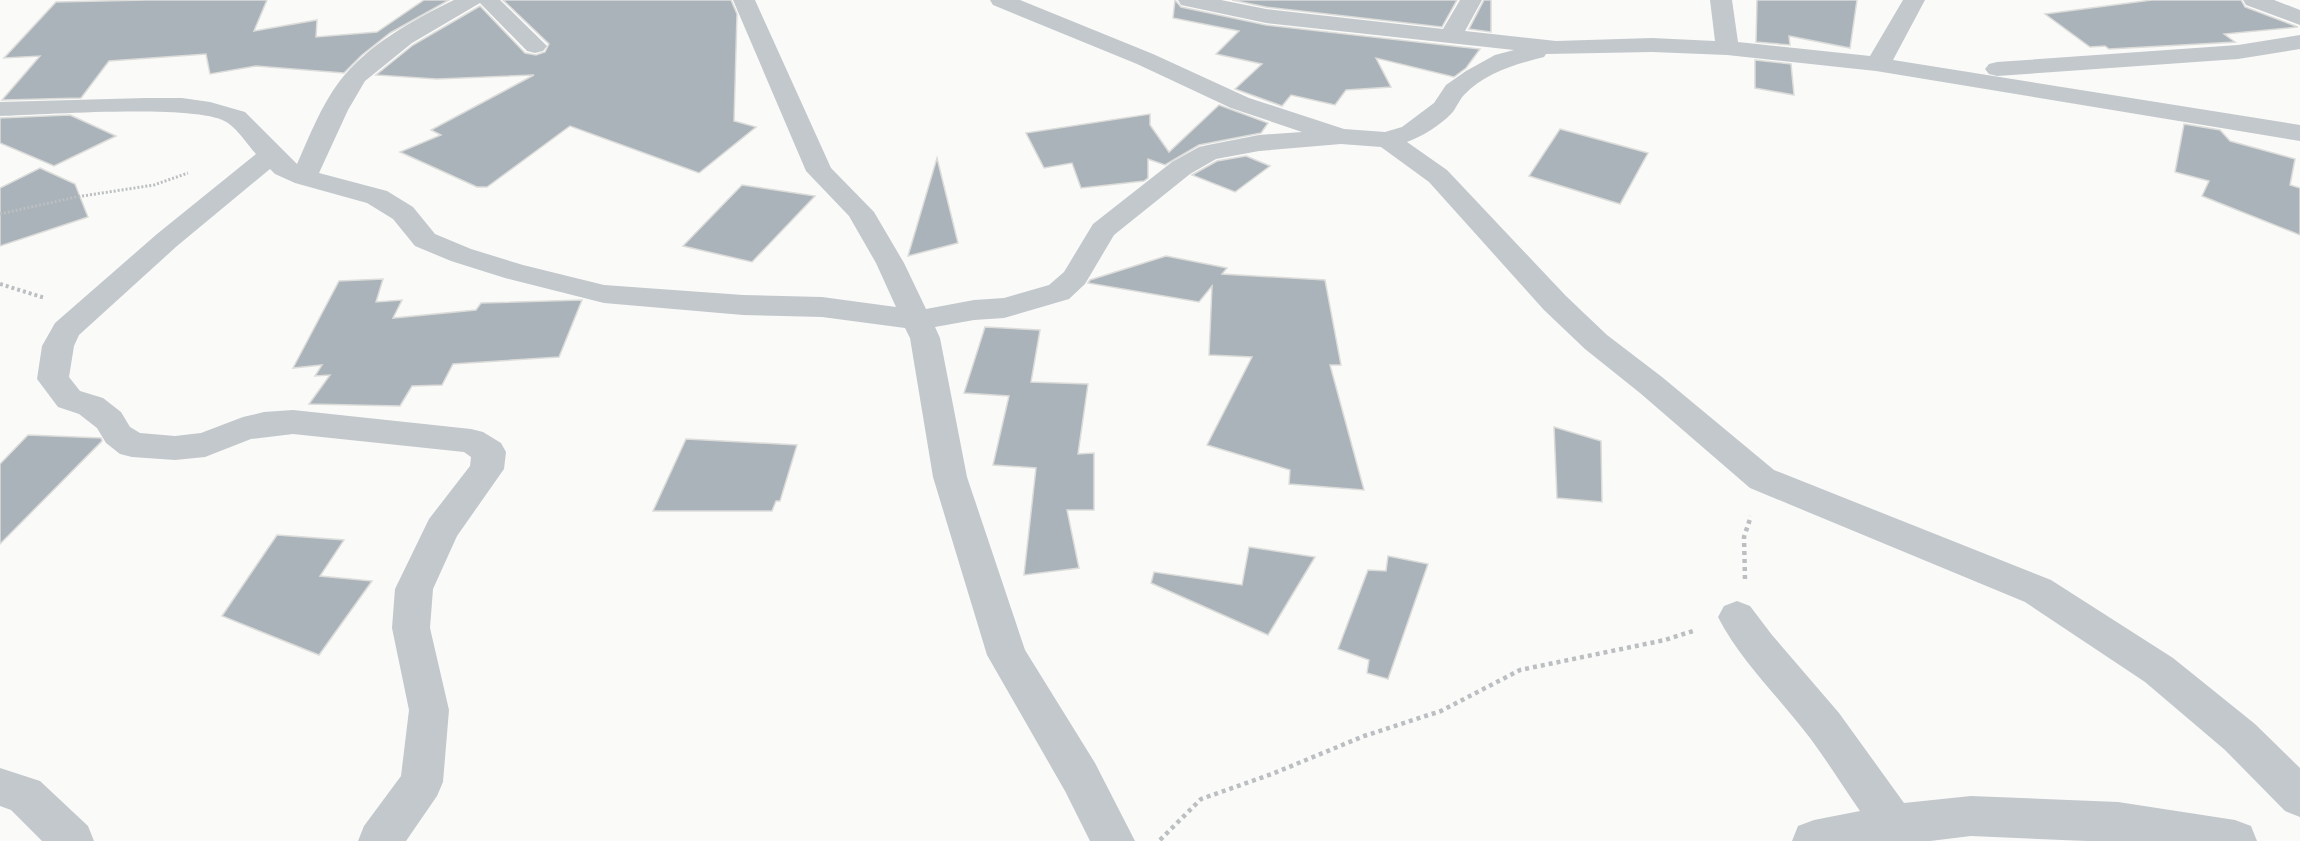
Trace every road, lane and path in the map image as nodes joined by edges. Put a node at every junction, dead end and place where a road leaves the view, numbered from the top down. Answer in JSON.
{"nodes":[{"id":1,"x":471,"y":0,"type":"edge"},
{"id":2,"x":489,"y":0,"type":"edge"},
{"id":3,"x":744,"y":0,"type":"edge"},
{"id":4,"x":1001,"y":0,"type":"edge"},
{"id":5,"x":1190,"y":0,"type":"edge"},
{"id":6,"x":1471,"y":0,"type":"edge"},
{"id":7,"x":1721,"y":0,"type":"edge"},
{"id":8,"x":1914,"y":0,"type":"edge"},
{"id":9,"x":2254,"y":0,"type":"edge"},
{"id":10,"x":2300,"y":18,"type":"edge"},
{"id":11,"x":1449,"y":37,"type":"junction"},
{"id":12,"x":2300,"y":42,"type":"edge"},
{"id":13,"x":535,"y":46,"type":"dead end"},
{"id":14,"x":1556,"y":48,"type":"junction"},
{"id":15,"x":1727,"y":48,"type":"junction"},
{"id":16,"x":1876,"y":64,"type":"junction"},
{"id":17,"x":1944,"y":74,"type":"junction"},
{"id":18,"x":0,"y":109,"type":"edge"},
{"id":19,"x":2300,"y":134,"type":"edge"},
{"id":20,"x":1341,"y":136,"type":"junction"},
{"id":21,"x":1387,"y":140,"type":"junction"},
{"id":22,"x":272,"y":154,"type":"junction"},
{"id":23,"x":196,"y":170,"type":"dead end"},
{"id":24,"x":304,"y":177,"type":"junction"},
{"id":25,"x":0,"y":214,"type":"edge"},
{"id":26,"x":919,"y":320,"type":"junction"},
{"id":27,"x":1762,"y":479,"type":"junction"},
{"id":28,"x":1737,"y":617,"type":"junction"},
{"id":29,"x":0,"y":787,"type":"edge"},
{"id":30,"x":2300,"y":797,"type":"edge"},
{"id":31,"x":1897,"y":833,"type":"edge"},
{"id":32,"x":72,"y":841,"type":"edge"},
{"id":33,"x":380,"y":841,"type":"edge"},
{"id":34,"x":1113,"y":841,"type":"edge"},
{"id":35,"x":1159,"y":841,"type":"edge"},
{"id":36,"x":1814,"y":841,"type":"edge"},
{"id":37,"x":2235,"y":841,"type":"edge"}],
"edges":[{"from":1,"to":24,"type":"street"},
{"from":2,"to":13,"type":"street"},
{"from":3,"to":26,"type":"street"},
{"from":4,"to":20,"type":"street"},
{"from":5,"to":11,"type":"street"},
{"from":6,"to":11,"type":"street"},
{"from":7,"to":15,"type":"street"},
{"from":8,"to":16,"type":"street"},
{"from":9,"to":10,"type":"street"},
{"from":11,"to":14,"type":"street"},
{"from":12,"to":17,"type":"street"},
{"from":14,"to":15,"type":"street"},
{"from":14,"to":21,"type":"street"},
{"from":15,"to":16,"type":"street"},
{"from":16,"to":17,"type":"street"},
{"from":17,"to":19,"type":"street"},
{"from":18,"to":22,"type":"street"},
{"from":20,"to":21,"type":"street"},
{"from":20,"to":26,"type":"street"},
{"from":21,"to":27,"type":"street"},
{"from":22,"to":24,"type":"street"},
{"from":22,"to":33,"type":"street"},
{"from":23,"to":25,"type":"path"},
{"from":24,"to":26,"type":"street"},
{"from":26,"to":34,"type":"street"},
{"from":27,"to":28,"type":"path"},
{"from":27,"to":30,"type":"street"},
{"from":28,"to":31,"type":"street"},
{"from":28,"to":35,"type":"path"},
{"from":29,"to":32,"type":"street"},
{"from":31,"to":36,"type":"street"},
{"from":31,"to":37,"type":"street"}]}
